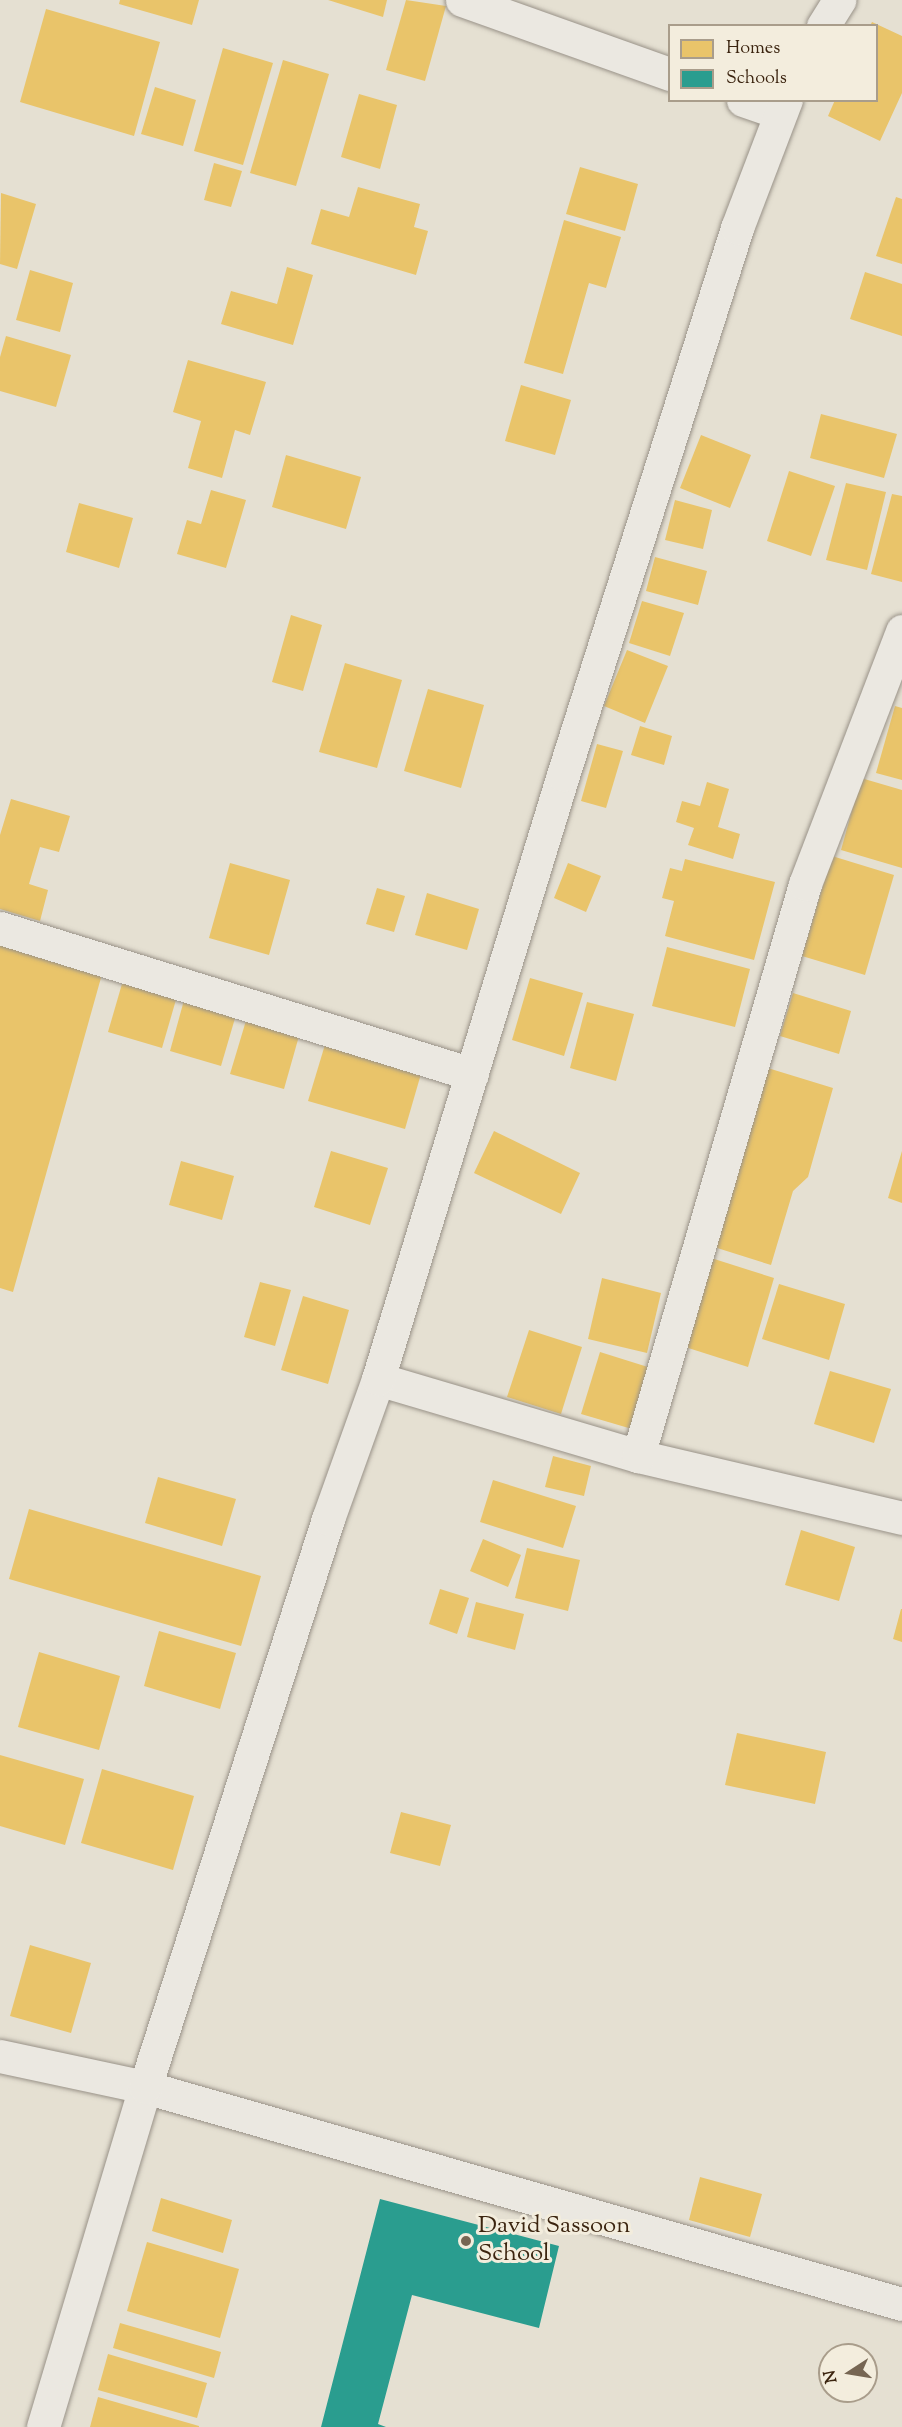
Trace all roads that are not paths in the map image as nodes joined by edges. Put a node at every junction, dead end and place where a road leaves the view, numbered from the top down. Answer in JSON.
{"nodes":[{"id":1,"x":462,"y":0,"type":"edge"},
{"id":2,"x":839,"y":0,"type":"edge"},
{"id":3,"x":825,"y":24,"type":"edge"},
{"id":4,"x":668,"y":74,"type":"edge"},
{"id":5,"x":754,"y":102,"type":"edge"},
{"id":6,"x":783,"y":107,"type":"edge"},
{"id":7,"x":902,"y":631,"type":"edge"},
{"id":8,"x":0,"y":928,"type":"edge"},
{"id":9,"x":472,"y":1074,"type":"junction"},
{"id":10,"x":378,"y":1379,"type":"junction"},
{"id":11,"x":638,"y":1456,"type":"junction"},
{"id":12,"x":902,"y":1518,"type":"edge"},
{"id":13,"x":0,"y":2056,"type":"edge"},
{"id":14,"x":145,"y":2087,"type":"junction"},
{"id":15,"x":902,"y":2304,"type":"edge"},
{"id":16,"x":43,"y":2427,"type":"edge"}],
"edges":[{"from":1,"to":4,"type":"street"},
{"from":2,"to":3,"type":"street"},
{"from":5,"to":6,"type":"street"},
{"from":6,"to":9,"type":"street"},
{"from":7,"to":11,"type":"street"},
{"from":8,"to":9,"type":"street"},
{"from":9,"to":10,"type":"street"},
{"from":10,"to":11,"type":"street"},
{"from":10,"to":14,"type":"street"},
{"from":11,"to":12,"type":"street"},
{"from":13,"to":14,"type":"street"},
{"from":14,"to":15,"type":"street"},
{"from":14,"to":16,"type":"street"}]}
